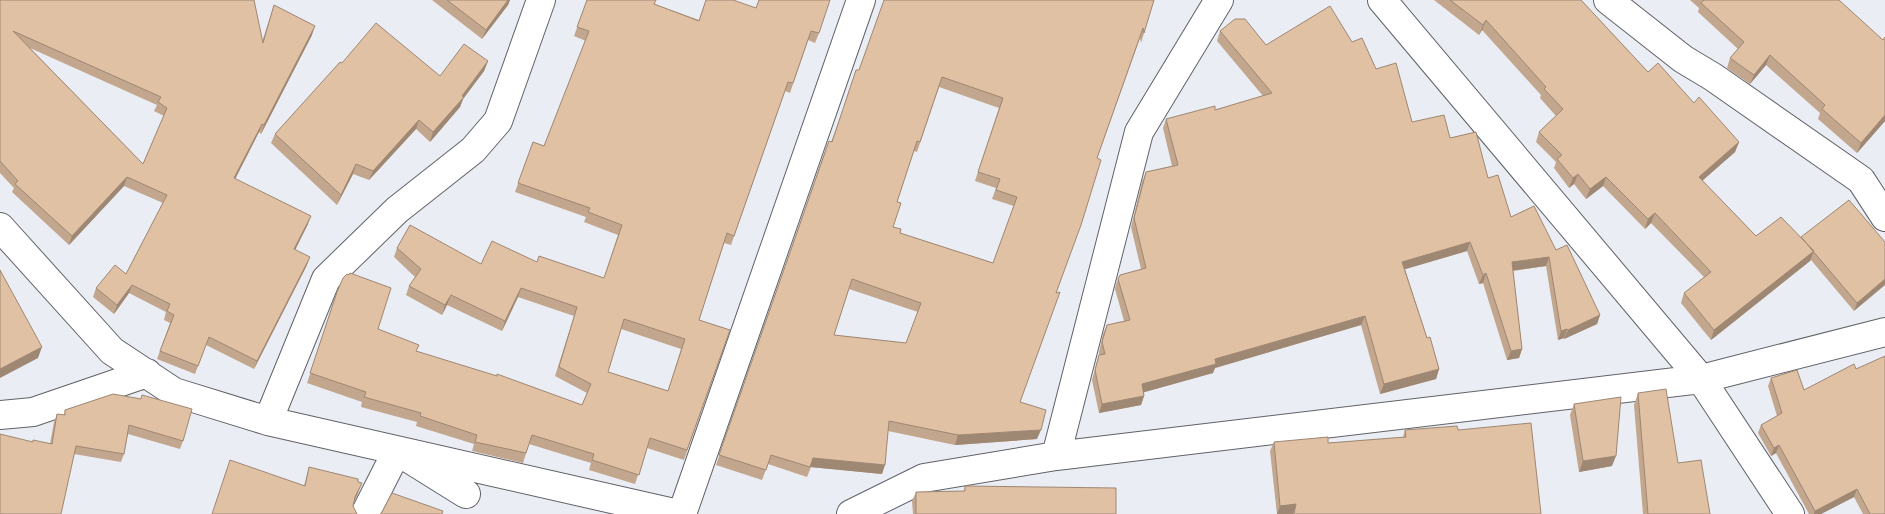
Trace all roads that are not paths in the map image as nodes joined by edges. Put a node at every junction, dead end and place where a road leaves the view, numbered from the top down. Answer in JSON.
{"nodes":[{"id":1,"x":541,"y":0,"type":"edge"},
{"id":2,"x":861,"y":0,"type":"edge"},
{"id":3,"x":1219,"y":0,"type":"edge"},
{"id":4,"x":1382,"y":0,"type":"edge"},
{"id":5,"x":1608,"y":0,"type":"edge"},
{"id":6,"x":1885,"y":217,"type":"edge"},
{"id":7,"x":0,"y":227,"type":"edge"},
{"id":8,"x":1885,"y":332,"type":"edge"},
{"id":9,"x":147,"y":373,"type":"junction"},
{"id":10,"x":1701,"y":379,"type":"junction"},
{"id":11,"x":0,"y":416,"type":"edge"},
{"id":12,"x":268,"y":421,"type":"junction"},
{"id":13,"x":397,"y":451,"type":"junction"},
{"id":14,"x":1056,"y":456,"type":"junction"},
{"id":15,"x":466,"y":494,"type":"dead end"},
{"id":16,"x":365,"y":514,"type":"edge"},
{"id":17,"x":678,"y":514,"type":"edge"},
{"id":18,"x":682,"y":514,"type":"edge"},
{"id":19,"x":851,"y":514,"type":"edge"},
{"id":20,"x":1790,"y":514,"type":"edge"}],
"edges":[{"from":1,"to":12,"type":"street"},
{"from":2,"to":18,"type":"street"},
{"from":3,"to":14,"type":"street"},
{"from":4,"to":10,"type":"street"},
{"from":5,"to":6,"type":"street"},
{"from":7,"to":9,"type":"street"},
{"from":8,"to":10,"type":"street"},
{"from":9,"to":11,"type":"street"},
{"from":9,"to":12,"type":"street"},
{"from":10,"to":14,"type":"street"},
{"from":10,"to":20,"type":"street"},
{"from":12,"to":13,"type":"street"},
{"from":13,"to":15,"type":"street"},
{"from":13,"to":16,"type":"street"},
{"from":13,"to":17,"type":"street"},
{"from":14,"to":19,"type":"street"}]}
